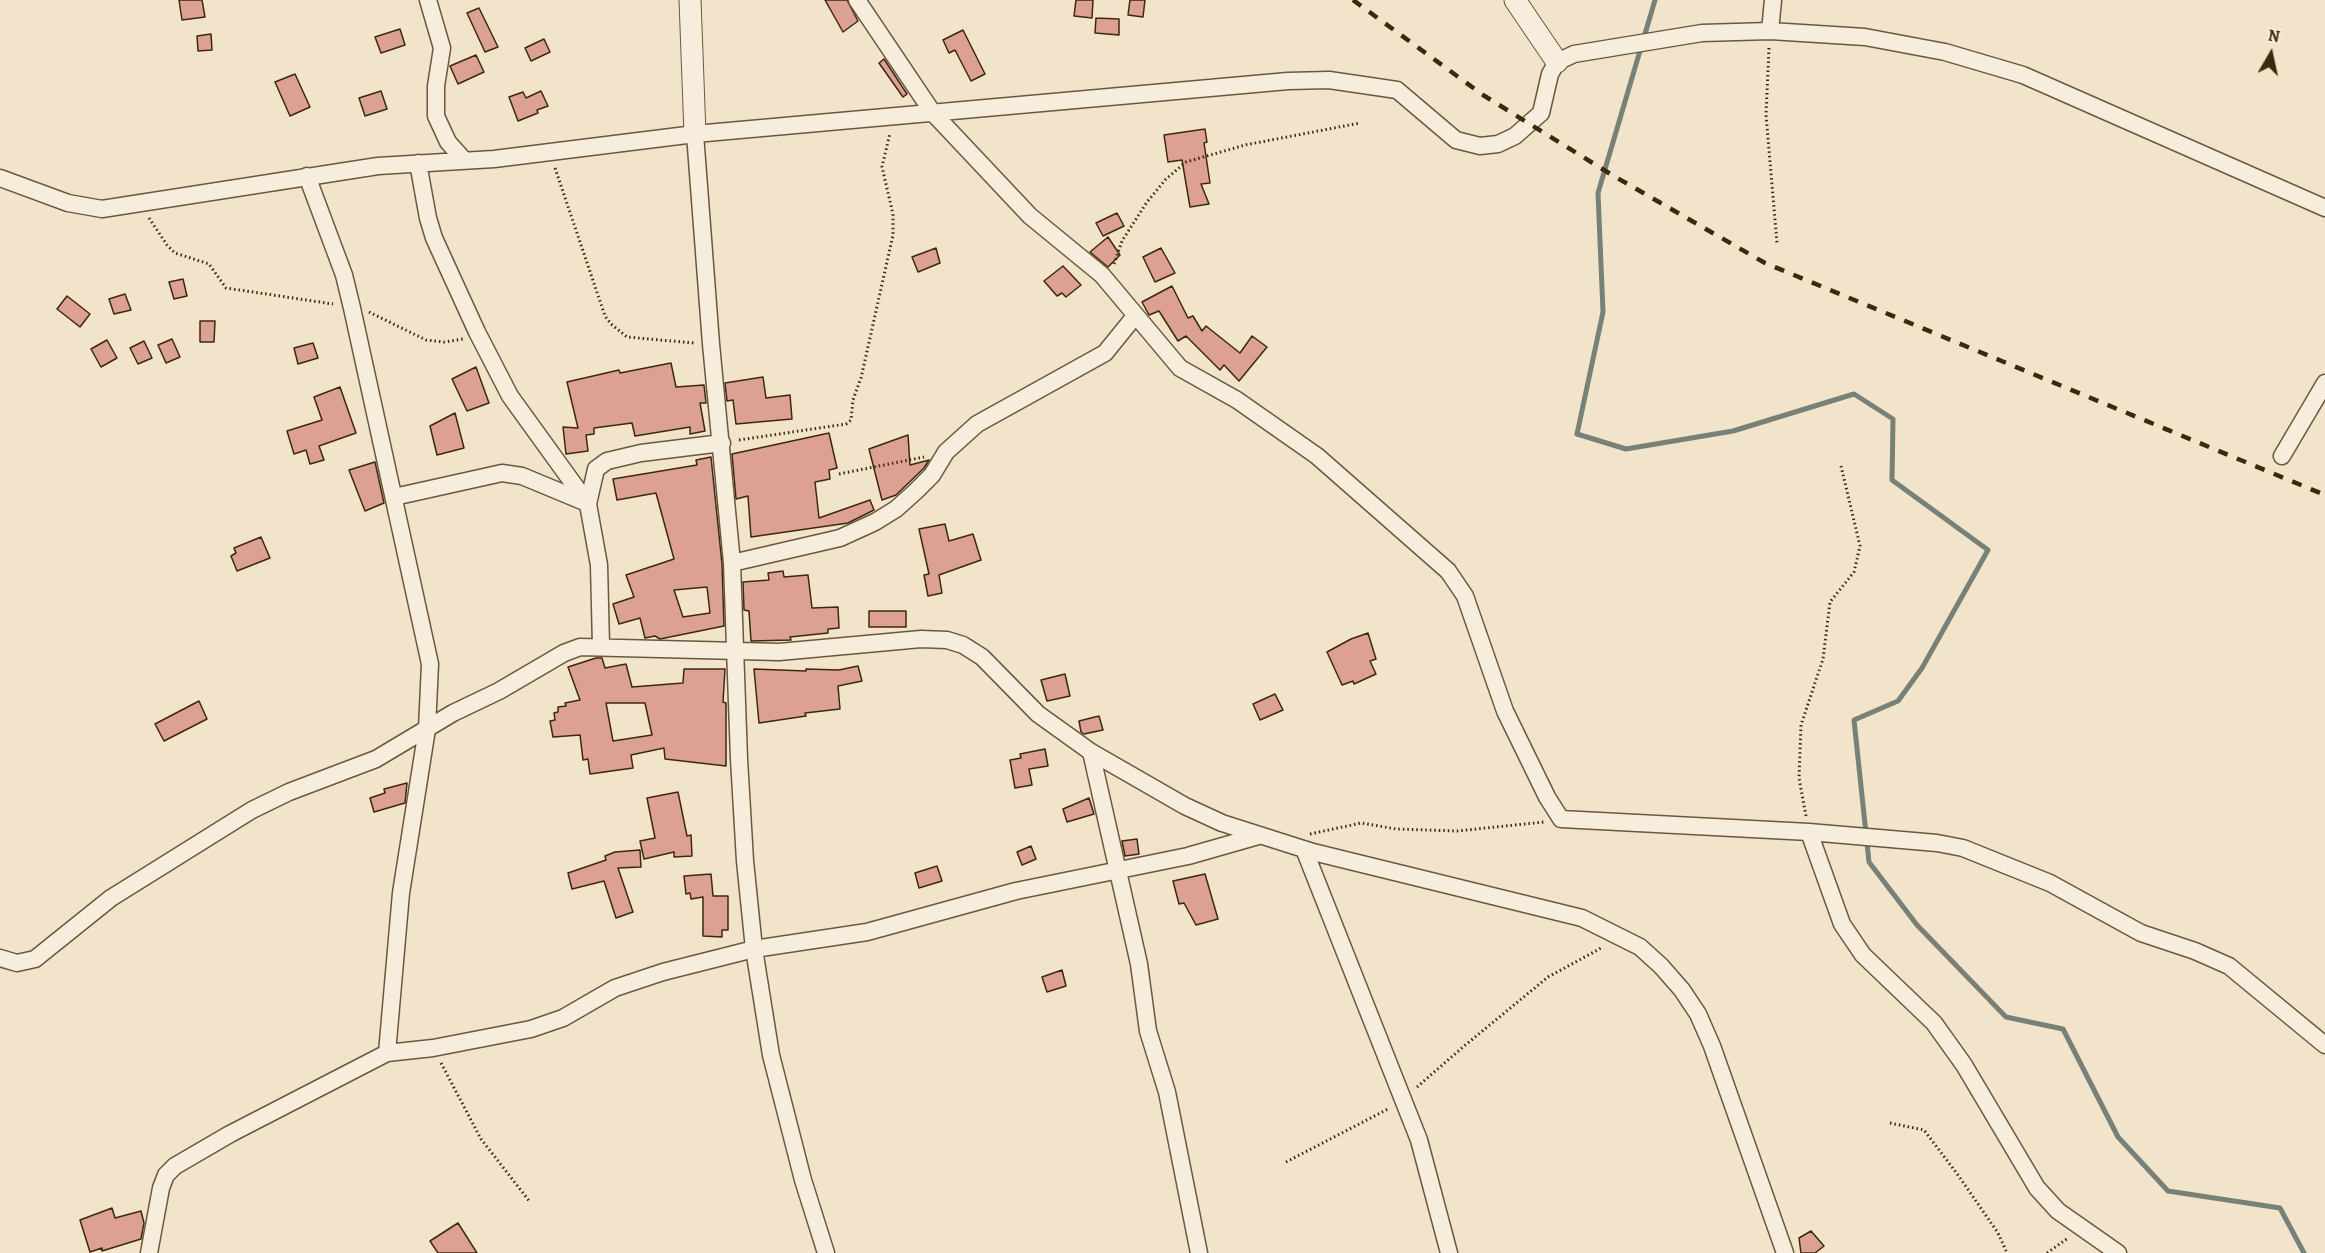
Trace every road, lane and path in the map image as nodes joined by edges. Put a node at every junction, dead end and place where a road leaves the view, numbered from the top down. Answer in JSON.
{"nodes":[{"id":1,"x":428,"y":0,"type":"edge"},
{"id":2,"x":690,"y":0,"type":"edge"},
{"id":3,"x":857,"y":0,"type":"edge"},
{"id":4,"x":1515,"y":0,"type":"edge"},
{"id":5,"x":1773,"y":0,"type":"edge"},
{"id":6,"x":1770,"y":32,"type":"junction"},
{"id":7,"x":1557,"y":62,"type":"junction"},
{"id":8,"x":933,"y":113,"type":"junction"},
{"id":9,"x":895,"y":117,"type":"junction"},
{"id":10,"x":1360,"y":123,"type":"dead end"},
{"id":11,"x":695,"y":134,"type":"junction"},
{"id":12,"x":550,"y":152,"type":"junction"},
{"id":13,"x":464,"y":160,"type":"junction"},
{"id":14,"x":418,"y":163,"type":"junction"},
{"id":15,"x":307,"y":176,"type":"junction"},
{"id":16,"x":0,"y":178,"type":"edge"},
{"id":17,"x":139,"y":205,"type":"junction"},
{"id":18,"x":2325,"y":208,"type":"edge"},
{"id":19,"x":1777,"y":243,"type":"dead end"},
{"id":20,"x":1112,"y":290,"type":"junction"},
{"id":21,"x":352,"y":308,"type":"junction"},
{"id":22,"x":1136,"y":316,"type":"junction"},
{"id":23,"x":483,"y":344,"type":"junction"},
{"id":24,"x":711,"y":344,"type":"junction"},
{"id":25,"x":2325,"y":383,"type":"edge"},
{"id":26,"x":722,"y":443,"type":"junction"},
{"id":27,"x":946,"y":452,"type":"junction"},
{"id":28,"x":2282,"y":456,"type":"dead end"},
{"id":29,"x":1841,"y":466,"type":"dead end"},
{"id":30,"x":839,"y":474,"type":"dead end"},
{"id":31,"x":394,"y":497,"type":"junction"},
{"id":32,"x":588,"y":504,"type":"junction"},
{"id":33,"x":732,"y":563,"type":"junction"},
{"id":34,"x":601,"y":646,"type":"junction"},
{"id":35,"x":736,"y":650,"type":"junction"},
{"id":36,"x":427,"y":729,"type":"junction"},
{"id":37,"x":1091,"y":752,"type":"junction"},
{"id":38,"x":1561,"y":819,"type":"junction"},
{"id":39,"x":1809,"y":832,"type":"junction"},
{"id":40,"x":1258,"y":836,"type":"junction"},
{"id":41,"x":1283,"y":843,"type":"junction"},
{"id":42,"x":1304,"y":849,"type":"junction"},
{"id":43,"x":1117,"y":871,"type":"junction"},
{"id":44,"x":1624,"y":938,"type":"junction"},
{"id":45,"x":754,"y":949,"type":"junction"},
{"id":46,"x":0,"y":958,"type":"edge"},
{"id":47,"x":2325,"y":1045,"type":"edge"},
{"id":48,"x":433,"y":1048,"type":"junction"},
{"id":49,"x":387,"y":1053,"type":"junction"},
{"id":50,"x":1402,"y":1101,"type":"junction"},
{"id":51,"x":1890,"y":1123,"type":"dead end"},
{"id":52,"x":1286,"y":1162,"type":"dead end"},
{"id":53,"x":530,"y":1202,"type":"dead end"},
{"id":54,"x":2082,"y":1229,"type":"junction"},
{"id":55,"x":149,"y":1253,"type":"edge"},
{"id":56,"x":826,"y":1253,"type":"edge"},
{"id":57,"x":1199,"y":1253,"type":"edge"},
{"id":58,"x":1449,"y":1253,"type":"edge"},
{"id":59,"x":1785,"y":1253,"type":"edge"},
{"id":60,"x":2007,"y":1253,"type":"edge"},
{"id":61,"x":2047,"y":1253,"type":"edge"},
{"id":62,"x":2118,"y":1253,"type":"edge"}],
"edges":[{"from":1,"to":13,"type":"street"},
{"from":2,"to":11,"type":"street"},
{"from":3,"to":8,"type":"street"},
{"from":4,"to":7,"type":"street"},
{"from":5,"to":6,"type":"street"},
{"from":6,"to":7,"type":"street"},
{"from":6,"to":18,"type":"street"},
{"from":6,"to":19,"type":"path"},
{"from":7,"to":8,"type":"street"},
{"from":8,"to":9,"type":"street"},
{"from":8,"to":20,"type":"street"},
{"from":9,"to":11,"type":"street"},
{"from":9,"to":26,"type":"path"},
{"from":10,"to":20,"type":"path"},
{"from":11,"to":12,"type":"street"},
{"from":11,"to":24,"type":"street"},
{"from":12,"to":13,"type":"street"},
{"from":12,"to":24,"type":"path"},
{"from":13,"to":14,"type":"street"},
{"from":14,"to":15,"type":"street"},
{"from":14,"to":23,"type":"street"},
{"from":15,"to":17,"type":"street"},
{"from":15,"to":21,"type":"street"},
{"from":16,"to":17,"type":"street"},
{"from":17,"to":21,"type":"path"},
{"from":20,"to":22,"type":"street"},
{"from":21,"to":23,"type":"path"},
{"from":21,"to":31,"type":"street"},
{"from":22,"to":27,"type":"street"},
{"from":22,"to":38,"type":"street"},
{"from":23,"to":32,"type":"street"},
{"from":24,"to":26,"type":"street"},
{"from":25,"to":28,"type":"street"},
{"from":26,"to":32,"type":"street"},
{"from":26,"to":33,"type":"street"},
{"from":27,"to":30,"type":"path"},
{"from":27,"to":33,"type":"street"},
{"from":29,"to":39,"type":"path"},
{"from":31,"to":32,"type":"street"},
{"from":31,"to":36,"type":"street"},
{"from":32,"to":34,"type":"street"},
{"from":33,"to":35,"type":"street"},
{"from":34,"to":35,"type":"street"},
{"from":34,"to":36,"type":"street"},
{"from":35,"to":37,"type":"street"},
{"from":35,"to":45,"type":"street"},
{"from":36,"to":46,"type":"street"},
{"from":36,"to":49,"type":"street"},
{"from":37,"to":40,"type":"street"},
{"from":37,"to":43,"type":"street"},
{"from":38,"to":39,"type":"street"},
{"from":38,"to":41,"type":"path"},
{"from":39,"to":47,"type":"street"},
{"from":39,"to":54,"type":"street"},
{"from":40,"to":41,"type":"street"},
{"from":40,"to":43,"type":"street"},
{"from":41,"to":42,"type":"street"},
{"from":42,"to":44,"type":"street"},
{"from":42,"to":50,"type":"street"},
{"from":43,"to":45,"type":"street"},
{"from":43,"to":57,"type":"street"},
{"from":44,"to":50,"type":"path"},
{"from":44,"to":59,"type":"street"},
{"from":45,"to":48,"type":"street"},
{"from":45,"to":56,"type":"street"},
{"from":48,"to":49,"type":"street"},
{"from":48,"to":53,"type":"path"},
{"from":49,"to":55,"type":"street"},
{"from":50,"to":52,"type":"path"},
{"from":50,"to":58,"type":"street"},
{"from":51,"to":60,"type":"path"},
{"from":54,"to":61,"type":"path"},
{"from":54,"to":62,"type":"street"}]}
